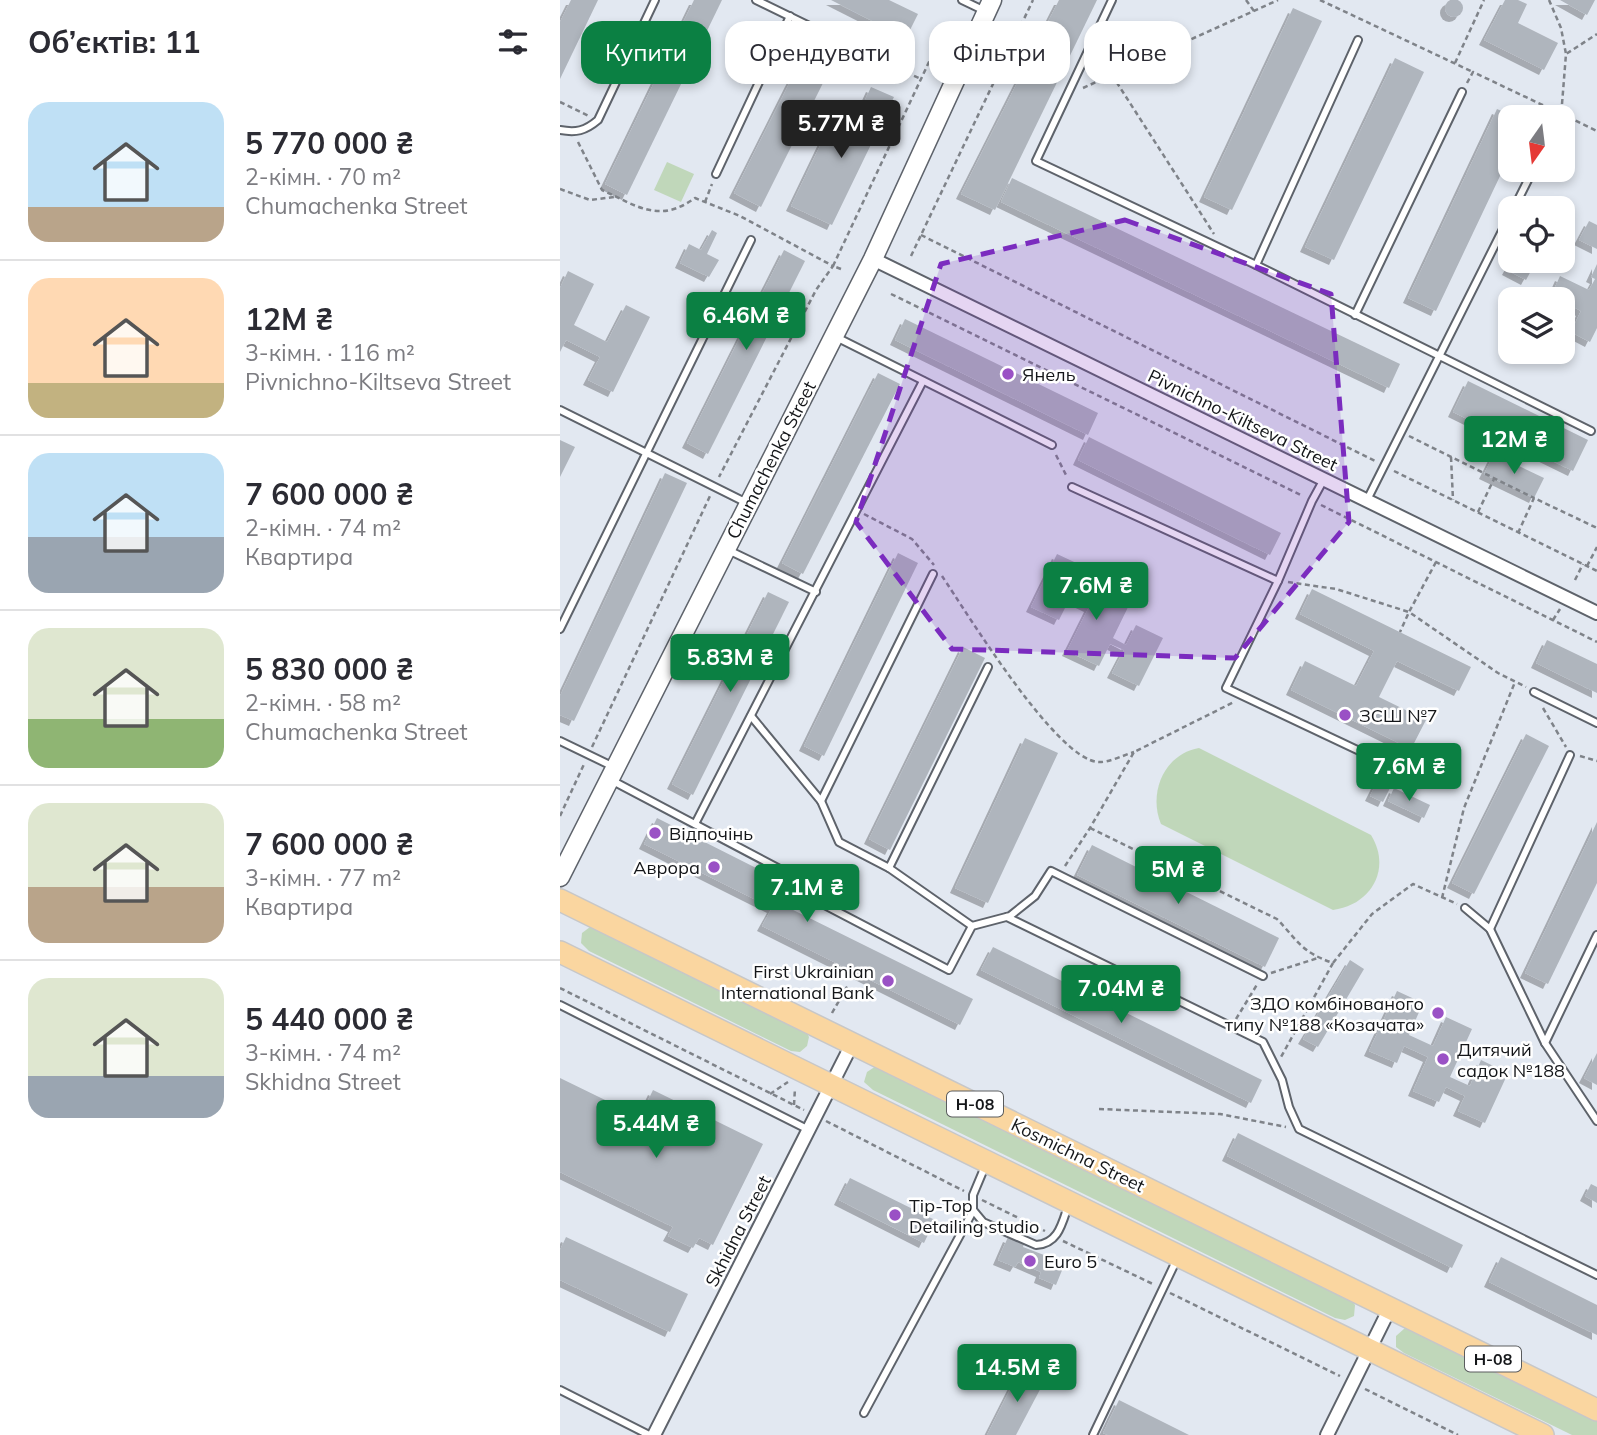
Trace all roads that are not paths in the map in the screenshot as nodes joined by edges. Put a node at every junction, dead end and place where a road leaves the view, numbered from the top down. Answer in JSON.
{"nodes":[{"id":1,"x":655,"y":0,"type":"edge"},
{"id":2,"x":756,"y":0,"type":"edge"},
{"id":3,"x":962,"y":0,"type":"edge"},
{"id":4,"x":1112,"y":0,"type":"edge"},
{"id":5,"x":989,"y":6,"type":"edge"},
{"id":6,"x":790,"y":16,"type":"junction"},
{"id":7,"x":800,"y":21,"type":"edge"},
{"id":8,"x":1358,"y":40,"type":"dead end"},
{"id":9,"x":1462,"y":92,"type":"road end"},
{"id":10,"x":560,"y":130,"type":"edge"},
{"id":11,"x":716,"y":174,"type":"road end"},
{"id":12,"x":1498,"y":239,"type":"edge"},
{"id":13,"x":751,"y":240,"type":"dead end"},
{"id":14,"x":873,"y":259,"type":"junction"},
{"id":15,"x":1256,"y":265,"type":"junction"},
{"id":16,"x":1355,"y":315,"type":"junction"},
{"id":17,"x":834,"y":336,"type":"junction"},
{"id":18,"x":1439,"y":357,"type":"junction"},
{"id":19,"x":923,"y":381,"type":"junction"},
{"id":20,"x":560,"y":410,"type":"edge"},
{"id":21,"x":1591,"y":431,"type":"dead end"},
{"id":22,"x":1052,"y":445,"type":"road end"},
{"id":23,"x":646,"y":453,"type":"junction"},
{"id":24,"x":1324,"y":479,"type":"junction"},
{"id":25,"x":1072,"y":487,"type":"road end"},
{"id":26,"x":1367,"y":500,"type":"junction"},
{"id":27,"x":749,"y":503,"type":"junction"},
{"id":28,"x":726,"y":549,"type":"junction"},
{"id":29,"x":933,"y":574,"type":"dead end"},
{"id":30,"x":1278,"y":581,"type":"junction"},
{"id":31,"x":816,"y":592,"type":"junction"},
{"id":32,"x":1597,"y":613,"type":"edge"},
{"id":33,"x":560,"y":629,"type":"edge"},
{"id":34,"x":988,"y":667,"type":"dead end"},
{"id":35,"x":1534,"y":692,"type":"road end"},
{"id":36,"x":751,"y":716,"type":"junction"},
{"id":37,"x":1597,"y":723,"type":"edge"},
{"id":38,"x":560,"y":741,"type":"edge"},
{"id":39,"x":1574,"y":755,"type":"road end"},
{"id":40,"x":1406,"y":773,"type":"dead end"},
{"id":41,"x":612,"y":774,"type":"junction"},
{"id":42,"x":821,"y":802,"type":"junction"},
{"id":43,"x":695,"y":824,"type":"junction"},
{"id":44,"x":889,"y":869,"type":"junction"},
{"id":45,"x":560,"y":877,"type":"edge"},
{"id":46,"x":560,"y":900,"type":"edge"},
{"id":47,"x":1465,"y":908,"type":"road end"},
{"id":48,"x":1007,"y":917,"type":"junction"},
{"id":49,"x":972,"y":926,"type":"junction"},
{"id":50,"x":1490,"y":929,"type":"junction"},
{"id":51,"x":1597,"y":935,"type":"edge"},
{"id":52,"x":560,"y":952,"type":"edge"},
{"id":53,"x":1263,"y":976,"type":"road end"},
{"id":54,"x":560,"y":1005,"type":"edge"},
{"id":55,"x":1545,"y":1043,"type":"junction"},
{"id":56,"x":852,"y":1044,"type":"junction"},
{"id":57,"x":831,"y":1086,"type":"junction"},
{"id":58,"x":1597,"y":1121,"type":"edge"},
{"id":59,"x":809,"y":1129,"type":"junction"},
{"id":60,"x":987,"y":1162,"type":"junction"},
{"id":61,"x":1069,"y":1204,"type":"junction"},
{"id":62,"x":973,"y":1211,"type":"junction"},
{"id":63,"x":1178,"y":1257,"type":"junction"},
{"id":64,"x":1597,"y":1275,"type":"edge"},
{"id":65,"x":1390,"y":1308,"type":"junction"},
{"id":66,"x":1370,"y":1350,"type":"junction"},
{"id":67,"x":560,"y":1391,"type":"edge"},
{"id":68,"x":1597,"y":1410,"type":"edge"},
{"id":69,"x":864,"y":1413,"type":"dead end"},
{"id":70,"x":652,"y":1435,"type":"edge"},
{"id":71,"x":1093,"y":1435,"type":"edge"},
{"id":72,"x":1328,"y":1435,"type":"edge"},
{"id":73,"x":1543,"y":1435,"type":"edge"}],
"edges":[{"from":1,"to":10,"type":"lane"},
{"from":2,"to":6,"type":"lane"},
{"from":3,"to":5,"type":"lane"},
{"from":4,"to":15,"type":"lane"},
{"from":5,"to":14,"type":"street","name":"Chumachenka Street"},
{"from":6,"to":7,"type":"lane"},
{"from":6,"to":11,"type":"lane"},
{"from":8,"to":15,"type":"lane"},
{"from":9,"to":16,"type":"lane"},
{"from":12,"to":18,"type":"lane"},
{"from":13,"to":23,"type":"lane"},
{"from":14,"to":17,"type":"street","name":"Chumachenka Street"},
{"from":14,"to":24,"type":"street","name":"Pivnichno-Kiltseva Street"},
{"from":15,"to":16,"type":"lane"},
{"from":16,"to":18,"type":"lane"},
{"from":17,"to":19,"type":"lane"},
{"from":17,"to":27,"type":"street","name":"Chumachenka Street"},
{"from":18,"to":21,"type":"lane"},
{"from":18,"to":26,"type":"lane"},
{"from":19,"to":22,"type":"lane"},
{"from":19,"to":31,"type":"lane"},
{"from":20,"to":23,"type":"lane"},
{"from":23,"to":27,"type":"lane"},
{"from":23,"to":33,"type":"lane"},
{"from":24,"to":26,"type":"street","name":"Pivnichno-Kiltseva Street"},
{"from":24,"to":30,"type":"lane"},
{"from":25,"to":30,"type":"lane"},
{"from":26,"to":32,"type":"street","name":"Pivnichno-Kiltseva Street"},
{"from":27,"to":28,"type":"street","name":"Chumachenka Street"},
{"from":28,"to":31,"type":"lane"},
{"from":28,"to":41,"type":"street","name":"Chumachenka Street"},
{"from":29,"to":42,"type":"lane"},
{"from":30,"to":40,"type":"lane"},
{"from":31,"to":36,"type":"lane"},
{"from":34,"to":44,"type":"lane"},
{"from":35,"to":37,"type":"lane"},
{"from":36,"to":42,"type":"lane"},
{"from":36,"to":43,"type":"lane"},
{"from":38,"to":41,"type":"lane"},
{"from":39,"to":50,"type":"lane"},
{"from":41,"to":43,"type":"lane"},
{"from":41,"to":45,"type":"street","name":"Chumachenka Street"},
{"from":42,"to":44,"type":"lane"},
{"from":43,"to":49,"type":"lane"},
{"from":44,"to":49,"type":"lane"},
{"from":46,"to":56,"type":"main road","name":"Kosmichna Street","number":"Н-08"},
{"from":47,"to":50,"type":"lane"},
{"from":48,"to":49,"type":"lane"},
{"from":48,"to":53,"type":"lane"},
{"from":48,"to":64,"type":"lane"},
{"from":50,"to":55,"type":"lane"},
{"from":51,"to":55,"type":"lane"},
{"from":52,"to":57,"type":"main road","number":"Н-08"},
{"from":54,"to":59,"type":"lane"},
{"from":55,"to":58,"type":"lane"},
{"from":56,"to":57,"type":"street","name":"Skhidna Street"},
{"from":56,"to":65,"type":"main road","name":"Kosmichna Street","number":"Н-08"},
{"from":57,"to":59,"type":"street","name":"Skhidna Street"},
{"from":57,"to":60,"type":"main road","number":"Н-08"},
{"from":59,"to":70,"type":"street","name":"Skhidna Street"},
{"from":60,"to":61,"type":"main road","number":"Н-08"},
{"from":60,"to":62,"type":"lane"},
{"from":61,"to":62,"type":"lane"},
{"from":61,"to":63,"type":"main road","number":"Н-08"},
{"from":62,"to":69,"type":"lane"},
{"from":63,"to":66,"type":"main road","number":"Н-08"},
{"from":63,"to":71,"type":"lane"},
{"from":65,"to":66,"type":"street"},
{"from":65,"to":68,"type":"main road","name":"Kosmichna Street","number":"Н-08"},
{"from":66,"to":72,"type":"street"},
{"from":66,"to":73,"type":"main road","number":"Н-08"},
{"from":67,"to":70,"type":"lane"}]}
